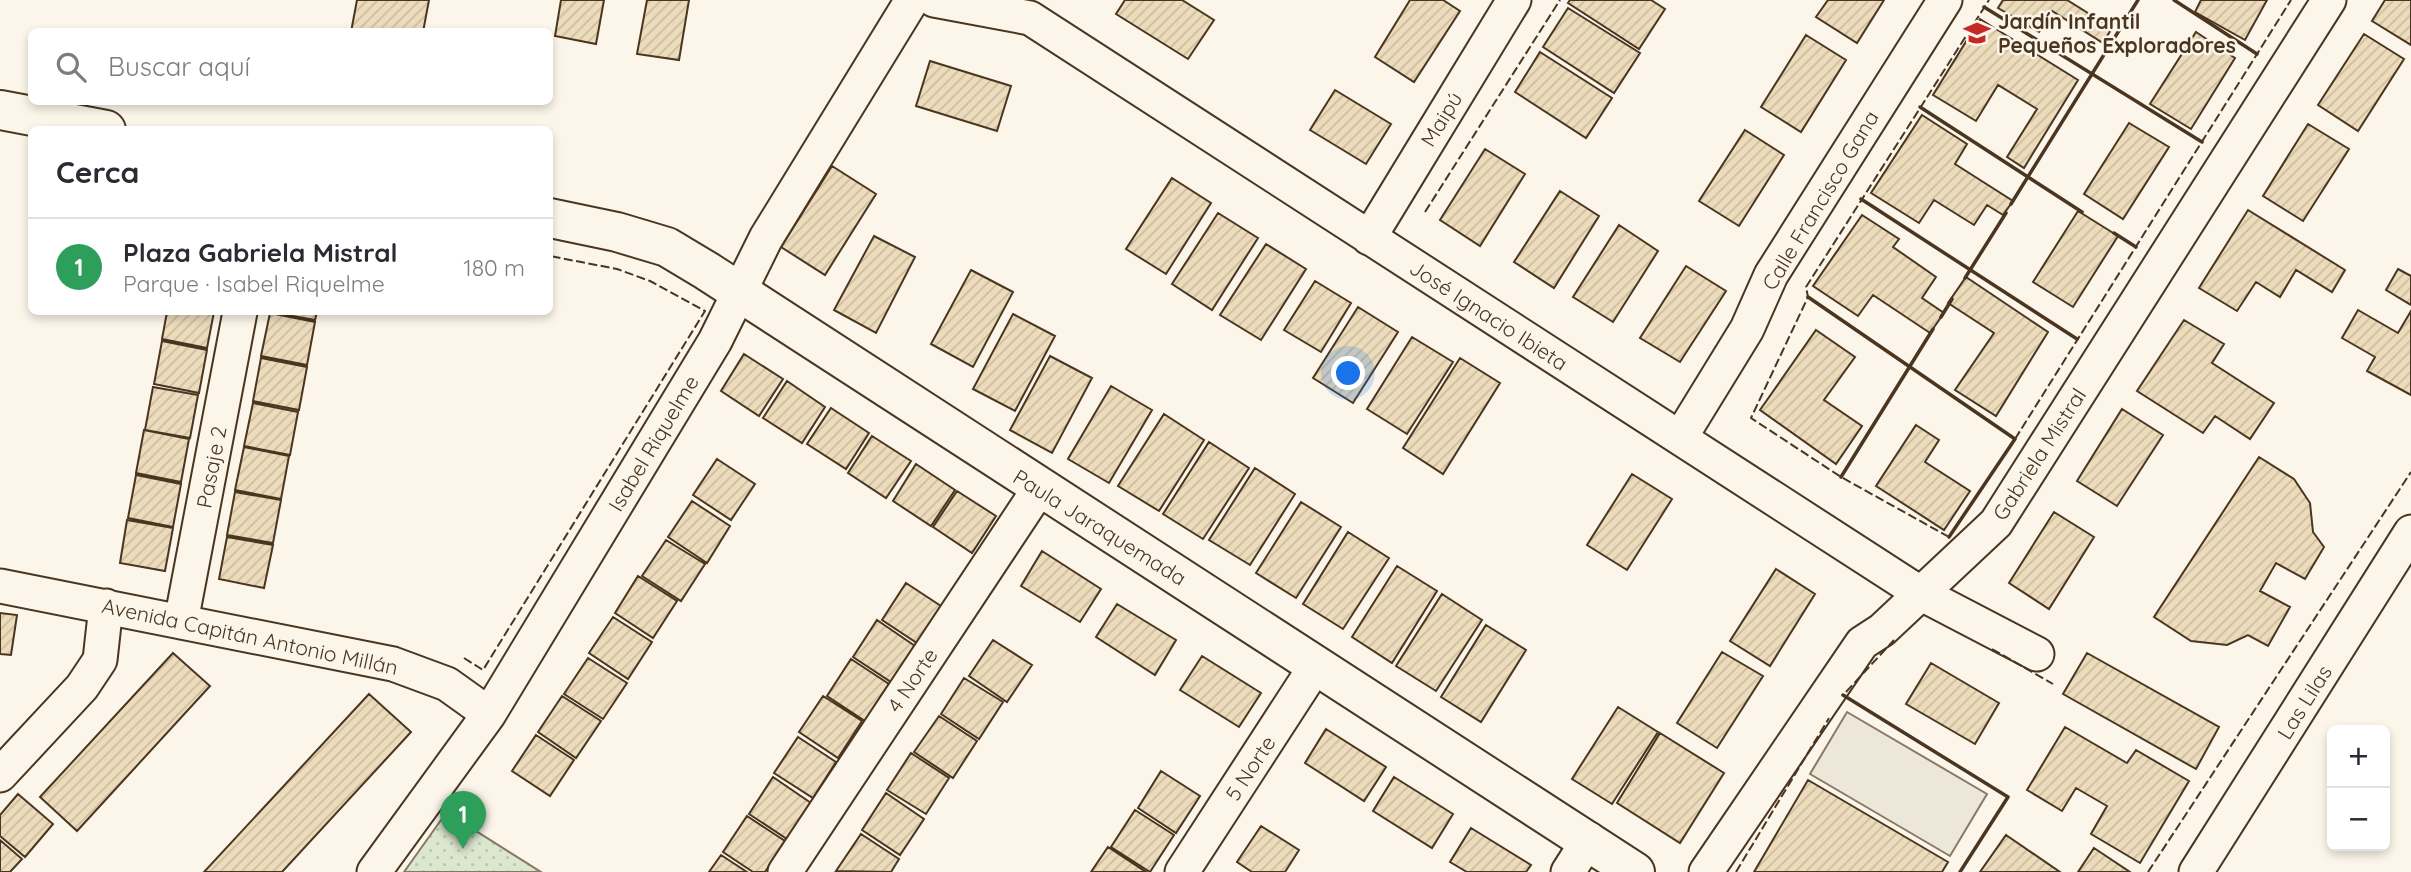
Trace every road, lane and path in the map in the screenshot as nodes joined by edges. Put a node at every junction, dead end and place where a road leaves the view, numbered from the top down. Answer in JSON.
{"nodes":[{"id":1,"x":912,"y":0,"type":"edge"},
{"id":2,"x":933,"y":0,"type":"edge"},
{"id":3,"x":1514,"y":0,"type":"edge"},
{"id":4,"x":1945,"y":0,"type":"edge"},
{"id":5,"x":2329,"y":0,"type":"edge"},
{"id":6,"x":1036,"y":9,"type":"edge"},
{"id":7,"x":0,"y":110,"type":"edge"},
{"id":8,"x":85,"y":126,"type":"edge"},
{"id":9,"x":553,"y":219,"type":"edge"},
{"id":10,"x":1369,"y":237,"type":"junction"},
{"id":11,"x":739,"y":292,"type":"junction"},
{"id":12,"x":239,"y":315,"type":"edge"},
{"id":13,"x":1679,"y":438,"type":"junction"},
{"id":14,"x":1039,"y":489,"type":"junction"},
{"id":15,"x":2411,"y":532,"type":"edge"},
{"id":16,"x":0,"y":586,"type":"edge"},
{"id":17,"x":1920,"y":593,"type":"junction"},
{"id":18,"x":106,"y":606,"type":"junction"},
{"id":19,"x":181,"y":622,"type":"junction"},
{"id":20,"x":2037,"y":654,"type":"dead end"},
{"id":21,"x":1317,"y":664,"type":"junction"},
{"id":22,"x":489,"y":714,"type":"junction"},
{"id":23,"x":0,"y":775,"type":"edge"},
{"id":24,"x":1589,"y":839,"type":"junction"},
{"id":25,"x":374,"y":872,"type":"edge"},
{"id":26,"x":785,"y":872,"type":"edge"},
{"id":27,"x":1182,"y":872,"type":"edge"},
{"id":28,"x":1568,"y":872,"type":"edge"},
{"id":29,"x":1635,"y":872,"type":"edge"},
{"id":30,"x":1706,"y":872,"type":"edge"},
{"id":31,"x":2196,"y":872,"type":"edge"}],
"edges":[{"from":1,"to":11,"type":"street","name":"Isabel Riquelme"},
{"from":2,"to":6,"type":"street","name":"José Ignacio Ibieta"},
{"from":3,"to":10,"type":"street","name":"Maipú"},
{"from":4,"to":13,"type":"street","name":"Calle Francisco Gana"},
{"from":5,"to":17,"type":"street","name":"Gabriela Mistral"},
{"from":6,"to":10,"type":"street","name":"José Ignacio Ibieta"},
{"from":7,"to":8,"type":"street"},
{"from":9,"to":11,"type":"street","name":"Paula Jaraquemada"},
{"from":10,"to":13,"type":"street","name":"José Ignacio Ibieta"},
{"from":11,"to":14,"type":"street","name":"Paula Jaraquemada"},
{"from":11,"to":22,"type":"street","name":"Isabel Riquelme"},
{"from":12,"to":19,"type":"street","name":"Pasaje 2"},
{"from":13,"to":17,"type":"street","name":"José Ignacio Ibieta"},
{"from":14,"to":21,"type":"street","name":"Paula Jaraquemada"},
{"from":14,"to":26,"type":"street","name":"4 Norte"},
{"from":15,"to":31,"type":"street","name":"Las Lilas"},
{"from":16,"to":18,"type":"street","name":"Avenida Capitán Antonio Millán"},
{"from":17,"to":20,"type":"street","name":"José Ignacio Ibieta"},
{"from":17,"to":30,"type":"street","name":"Gabriela Mistral"},
{"from":18,"to":19,"type":"street","name":"Avenida Capitán Antonio Millán"},
{"from":18,"to":23,"type":"street"},
{"from":19,"to":22,"type":"street","name":"Avenida Capitán Antonio Millán"},
{"from":21,"to":24,"type":"street","name":"Paula Jaraquemada"},
{"from":21,"to":27,"type":"street","name":"5 Norte"},
{"from":22,"to":25,"type":"street","name":"Isabel Riquelme"},
{"from":24,"to":28,"type":"street"},
{"from":24,"to":29,"type":"street","name":"Paula Jaraquemada"}]}
